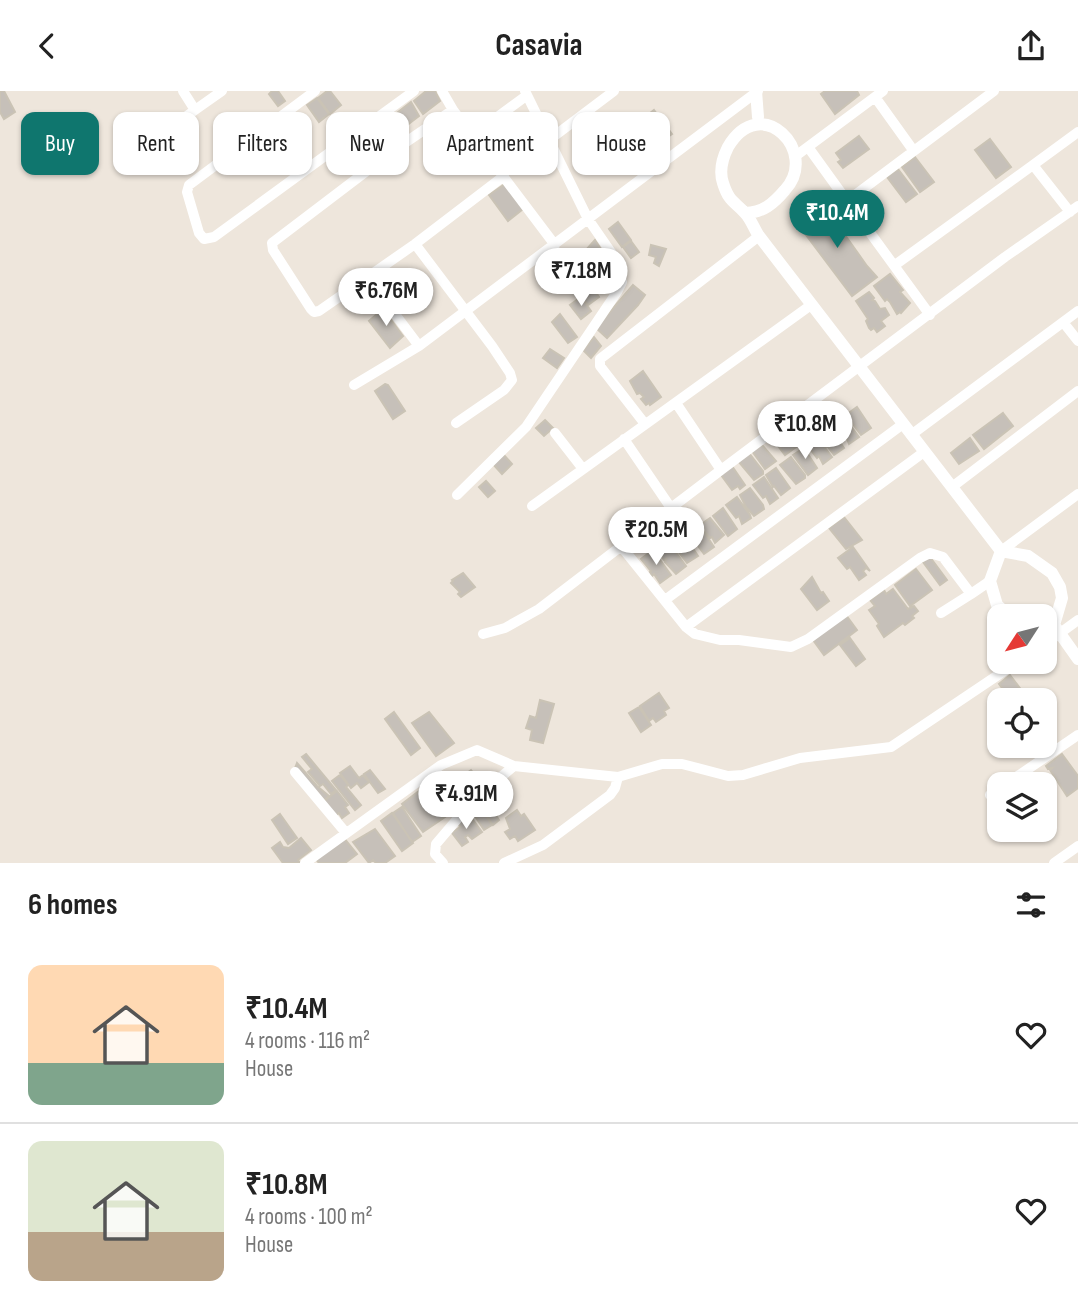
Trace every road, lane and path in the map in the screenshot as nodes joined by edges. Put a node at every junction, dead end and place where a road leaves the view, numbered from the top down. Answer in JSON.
{"nodes":[{"id":1,"x":183,"y":91,"type":"edge"},
{"id":2,"x":222,"y":91,"type":"edge"},
{"id":3,"x":315,"y":91,"type":"edge"},
{"id":4,"x":414,"y":91,"type":"edge"},
{"id":5,"x":442,"y":91,"type":"edge"},
{"id":6,"x":614,"y":91,"type":"edge"},
{"id":7,"x":757,"y":91,"type":"edge"},
{"id":8,"x":994,"y":91,"type":"edge"},
{"id":9,"x":525,"y":93,"type":"edge"},
{"id":10,"x":879,"y":94,"type":"edge"},
{"id":11,"x":195,"y":110,"type":"junction"},
{"id":12,"x":453,"y":110,"type":"joint"},
{"id":13,"x":192,"y":112,"type":"edge"},
{"id":14,"x":501,"y":112,"type":"edge"},
{"id":15,"x":535,"y":112,"type":"edge"},
{"id":16,"x":758,"y":117,"type":"junction"},
{"id":17,"x":1078,"y":132,"type":"edge"},
{"id":18,"x":558,"y":134,"type":"edge"},
{"id":19,"x":808,"y":147,"type":"junction"},
{"id":20,"x":913,"y":150,"type":"junction"},
{"id":21,"x":797,"y":155,"type":"junction"},
{"id":22,"x":558,"y":157,"type":"edge"},
{"id":23,"x":1033,"y":165,"type":"junction"},
{"id":24,"x":504,"y":176,"type":"joint"},
{"id":25,"x":847,"y":201,"type":"junction"},
{"id":26,"x":1074,"y":209,"type":"edge"},
{"id":27,"x":745,"y":213,"type":"junction"},
{"id":28,"x":588,"y":219,"type":"junction"},
{"id":29,"x":759,"y":236,"type":"junction"},
{"id":30,"x":415,"y":244,"type":"junction"},
{"id":31,"x":555,"y":245,"type":"junction"},
{"id":32,"x":895,"y":265,"type":"junction"},
{"id":33,"x":367,"y":277,"type":"junction"},
{"id":34,"x":811,"y":305,"type":"junction"},
{"id":35,"x":466,"y":311,"type":"junction"},
{"id":36,"x":1078,"y":311,"type":"edge"},
{"id":37,"x":930,"y":315,"type":"junction"},
{"id":38,"x":1062,"y":322,"type":"junction"},
{"id":39,"x":1078,"y":341,"type":"edge"},
{"id":40,"x":419,"y":346,"type":"junction"},
{"id":41,"x":858,"y":367,"type":"junction"},
{"id":42,"x":354,"y":385,"type":"dead end"},
{"id":43,"x":1078,"y":391,"type":"edge"},
{"id":44,"x":676,"y":403,"type":"junction"},
{"id":45,"x":456,"y":423,"type":"dead end"},
{"id":46,"x":645,"y":424,"type":"junction"},
{"id":47,"x":907,"y":429,"type":"junction"},
{"id":48,"x":555,"y":432,"type":"dead end"},
{"id":49,"x":624,"y":439,"type":"junction"},
{"id":50,"x":924,"y":451,"type":"junction"},
{"id":51,"x":583,"y":469,"type":"junction"},
{"id":52,"x":721,"y":470,"type":"junction"},
{"id":53,"x":951,"y":487,"type":"junction"},
{"id":54,"x":1078,"y":494,"type":"edge"},
{"id":55,"x":457,"y":495,"type":"dead end"},
{"id":56,"x":532,"y":506,"type":"dead end"},
{"id":57,"x":671,"y":508,"type":"junction"},
{"id":58,"x":621,"y":546,"type":"junction"},
{"id":59,"x":1001,"y":551,"type":"junction"},
{"id":60,"x":989,"y":581,"type":"junction"},
{"id":61,"x":971,"y":594,"type":"junction"},
{"id":62,"x":665,"y":600,"type":"junction"},
{"id":63,"x":997,"y":604,"type":"edge"},
{"id":64,"x":941,"y":613,"type":"dead end"},
{"id":65,"x":1057,"y":615,"type":"edge"},
{"id":66,"x":1078,"y":620,"type":"edge"},
{"id":67,"x":685,"y":627,"type":"junction"},
{"id":68,"x":1057,"y":628,"type":"edge"},
{"id":69,"x":483,"y":634,"type":"dead end"},
{"id":70,"x":1057,"y":634,"type":"edge"},
{"id":71,"x":1078,"y":659,"type":"edge"},
{"id":72,"x":1000,"y":674,"type":"edge"},
{"id":73,"x":1078,"y":734,"type":"edge"},
{"id":74,"x":514,"y":766,"type":"junction"},
{"id":75,"x":295,"y":772,"type":"dead end"},
{"id":76,"x":1023,"y":772,"type":"edge"},
{"id":77,"x":618,"y":777,"type":"junction"},
{"id":78,"x":483,"y":792,"type":"dead end"},
{"id":79,"x":458,"y":817,"type":"dead end"},
{"id":80,"x":346,"y":833,"type":"junction"},
{"id":81,"x":1078,"y":846,"type":"edge"},
{"id":82,"x":305,"y":863,"type":"edge"},
{"id":83,"x":443,"y":863,"type":"edge"},
{"id":84,"x":503,"y":863,"type":"edge"},
{"id":85,"x":1054,"y":863,"type":"edge"}],
"edges":[{"from":1,"to":11,"type":"street"},
{"from":2,"to":11,"type":"street"},
{"from":3,"to":4,"type":"street"},
{"from":5,"to":12,"type":"street"},
{"from":6,"to":18,"type":"street"},
{"from":7,"to":16,"type":"street"},
{"from":7,"to":28,"type":"street"},
{"from":8,"to":20,"type":"street"},
{"from":9,"to":14,"type":"street"},
{"from":9,"to":15,"type":"street"},
{"from":10,"to":19,"type":"street"},
{"from":10,"to":20,"type":"street"},
{"from":11,"to":13,"type":"street"},
{"from":12,"to":33,"type":"street"},
{"from":16,"to":21,"type":"street"},
{"from":16,"to":27,"type":"street"},
{"from":17,"to":23,"type":"street"},
{"from":19,"to":21,"type":"street"},
{"from":19,"to":25,"type":"street"},
{"from":20,"to":25,"type":"street"},
{"from":21,"to":27,"type":"street"},
{"from":22,"to":28,"type":"street"},
{"from":23,"to":26,"type":"street"},
{"from":23,"to":32,"type":"street"},
{"from":24,"to":30,"type":"street"},
{"from":24,"to":31,"type":"street"},
{"from":25,"to":32,"type":"street"},
{"from":26,"to":37,"type":"street"},
{"from":27,"to":29,"type":"street"},
{"from":28,"to":31,"type":"street"},
{"from":28,"to":55,"type":"street"},
{"from":29,"to":34,"type":"street"},
{"from":29,"to":46,"type":"street"},
{"from":30,"to":33,"type":"street"},
{"from":30,"to":35,"type":"street"},
{"from":31,"to":35,"type":"street"},
{"from":32,"to":37,"type":"street"},
{"from":33,"to":40,"type":"street"},
{"from":34,"to":41,"type":"street"},
{"from":34,"to":44,"type":"street"},
{"from":35,"to":40,"type":"street"},
{"from":35,"to":45,"type":"street"},
{"from":36,"to":38,"type":"street"},
{"from":37,"to":41,"type":"street"},
{"from":38,"to":39,"type":"street"},
{"from":38,"to":47,"type":"street"},
{"from":40,"to":42,"type":"street"},
{"from":41,"to":47,"type":"street"},
{"from":41,"to":52,"type":"street"},
{"from":43,"to":53,"type":"street"},
{"from":44,"to":46,"type":"street"},
{"from":44,"to":52,"type":"street"},
{"from":46,"to":49,"type":"street"},
{"from":47,"to":50,"type":"street"},
{"from":47,"to":62,"type":"street"},
{"from":48,"to":51,"type":"street"},
{"from":49,"to":51,"type":"street"},
{"from":49,"to":57,"type":"street"},
{"from":50,"to":53,"type":"street"},
{"from":50,"to":67,"type":"street"},
{"from":51,"to":56,"type":"street"},
{"from":52,"to":57,"type":"street"},
{"from":53,"to":59,"type":"street"},
{"from":54,"to":59,"type":"street"},
{"from":57,"to":58,"type":"street"},
{"from":58,"to":62,"type":"street"},
{"from":58,"to":69,"type":"street"},
{"from":59,"to":60,"type":"street"},
{"from":59,"to":65,"type":"street"},
{"from":60,"to":61,"type":"street"},
{"from":60,"to":63,"type":"street"},
{"from":61,"to":64,"type":"street"},
{"from":61,"to":67,"type":"street"},
{"from":62,"to":67,"type":"street"},
{"from":66,"to":68,"type":"street"},
{"from":70,"to":71,"type":"street"},
{"from":72,"to":77,"type":"street"},
{"from":73,"to":76,"type":"street"},
{"from":74,"to":77,"type":"street"},
{"from":74,"to":78,"type":"street"},
{"from":74,"to":80,"type":"street"},
{"from":75,"to":80,"type":"street"},
{"from":77,"to":84,"type":"street"},
{"from":79,"to":83,"type":"street"},
{"from":80,"to":82,"type":"street"},
{"from":81,"to":85,"type":"street"}]}
